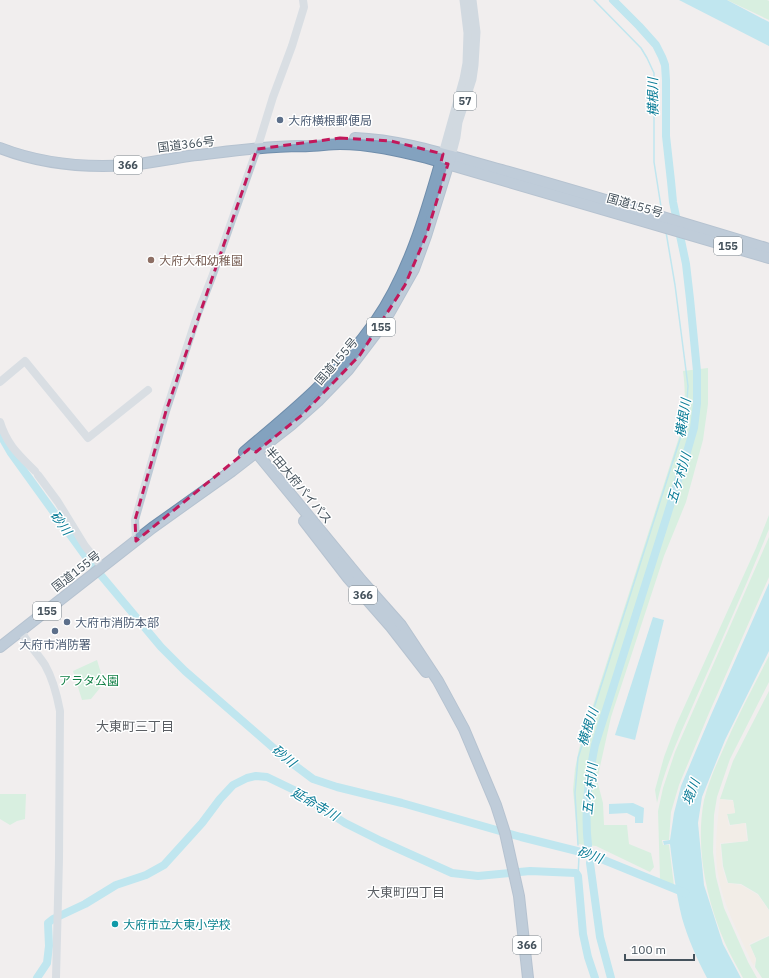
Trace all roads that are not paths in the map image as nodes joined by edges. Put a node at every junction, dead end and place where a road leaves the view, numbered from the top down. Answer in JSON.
{"nodes":[{"id":1,"x":303,"y":0,"type":"edge"},
{"id":2,"x":464,"y":0,"type":"edge"},
{"id":3,"x":472,"y":0,"type":"edge"},
{"id":4,"x":0,"y":148,"type":"edge"},
{"id":5,"x":257,"y":149,"type":"junction"},
{"id":6,"x":445,"y":159,"type":"junction"},
{"id":7,"x":686,"y":229,"type":"junction"},
{"id":8,"x":769,"y":249,"type":"edge"},
{"id":9,"x":769,"y":258,"type":"edge"},
{"id":10,"x":0,"y":382,"type":"edge"},
{"id":11,"x":148,"y":390,"type":"dead end"},
{"id":12,"x":0,"y":422,"type":"edge"},
{"id":13,"x":252,"y":452,"type":"junction"},
{"id":14,"x":136,"y":541,"type":"junction"},
{"id":15,"x":102,"y":567,"type":"junction"},
{"id":16,"x":21,"y":631,"type":"junction"},
{"id":17,"x":0,"y":647,"type":"edge"},
{"id":18,"x":521,"y":913,"type":"junction"},
{"id":19,"x":56,"y":978,"type":"edge"},
{"id":20,"x":525,"y":978,"type":"edge"},
{"id":21,"x":528,"y":978,"type":"edge"},
{"id":22,"x":533,"y":978,"type":"edge"}],
"edges":[{"from":1,"to":5,"type":"street"},
{"from":2,"to":6,"type":"main road","number":"57"},
{"from":3,"to":6,"type":"main road","number":"57"},
{"from":4,"to":5,"type":"highway","name":"国道366号","number":"366"},
{"from":5,"to":6,"type":"highway","name":"国道366号","number":"366"},
{"from":5,"to":14,"type":"street"},
{"from":6,"to":7,"type":"highway","name":"国道155号","number":"155"},
{"from":6,"to":7,"type":"highway","name":"国道155号","number":"155"},
{"from":6,"to":13,"type":"highway","name":"国道155号","number":"155"},
{"from":7,"to":8,"type":"highway","name":"国道155号","number":"155"},
{"from":7,"to":9,"type":"highway","name":"国道155号","number":"155"},
{"from":10,"to":11,"type":"street"},
{"from":12,"to":15,"type":"street"},
{"from":13,"to":14,"type":"highway","name":"国道155号","number":"155"},
{"from":13,"to":18,"type":"highway","name":"半田大府パイパス","number":"366"},
{"from":14,"to":15,"type":"highway","name":"国道155号","number":"155"},
{"from":15,"to":16,"type":"highway","name":"国道155号","number":"155"},
{"from":16,"to":17,"type":"highway","name":"国道155号","number":"155"},
{"from":16,"to":19,"type":"street"},
{"from":18,"to":20,"type":"highway","number":"366"},
{"from":18,"to":21,"type":"highway","name":"半田大府パイパス","number":"366"},
{"from":18,"to":22,"type":"highway","number":"366"}]}
